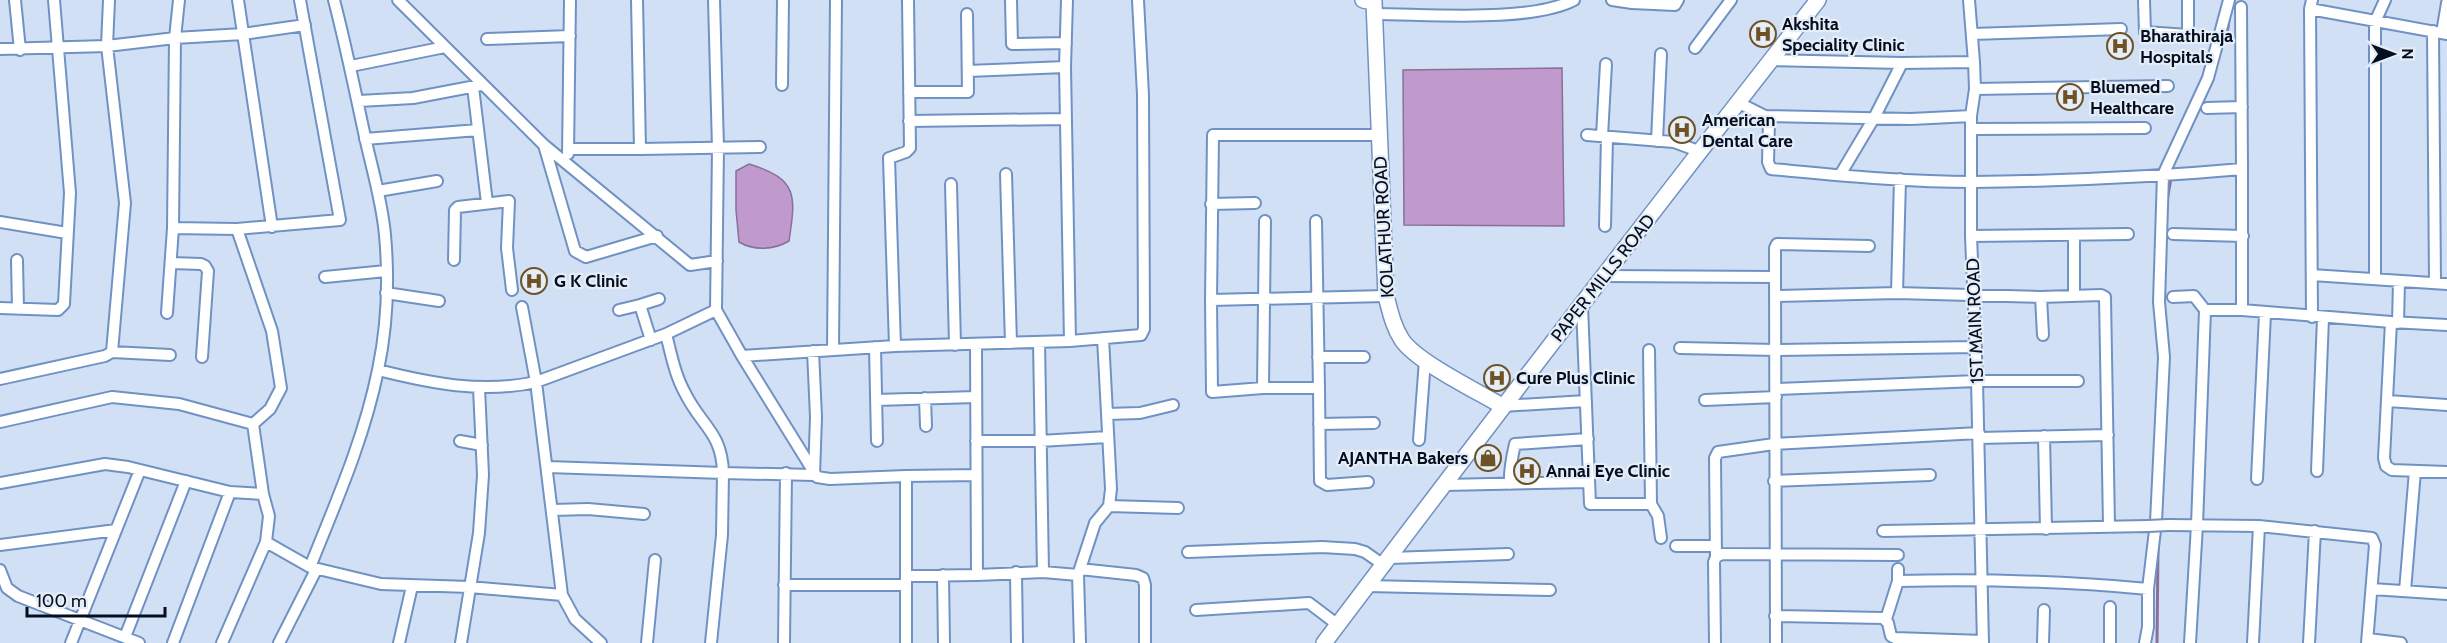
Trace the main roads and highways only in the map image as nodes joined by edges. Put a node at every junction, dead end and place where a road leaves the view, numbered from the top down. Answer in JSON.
{"nodes":[{"id":1,"x":1818,"y":0,"type":"edge"},
{"id":2,"x":1372,"y":4,"type":"edge"},
{"id":3,"x":1502,"y":406,"type":"junction"},
{"id":4,"x":1324,"y":643,"type":"edge"}],
"edges":[{"from":1,"to":3,"type":"main road","name":"PAPER MILLS ROAD"},
{"from":2,"to":3,"type":"main road","name":"KOLATHUR ROAD"},
{"from":3,"to":4,"type":"main road","name":"PAPER MILLS ROAD"}]}
